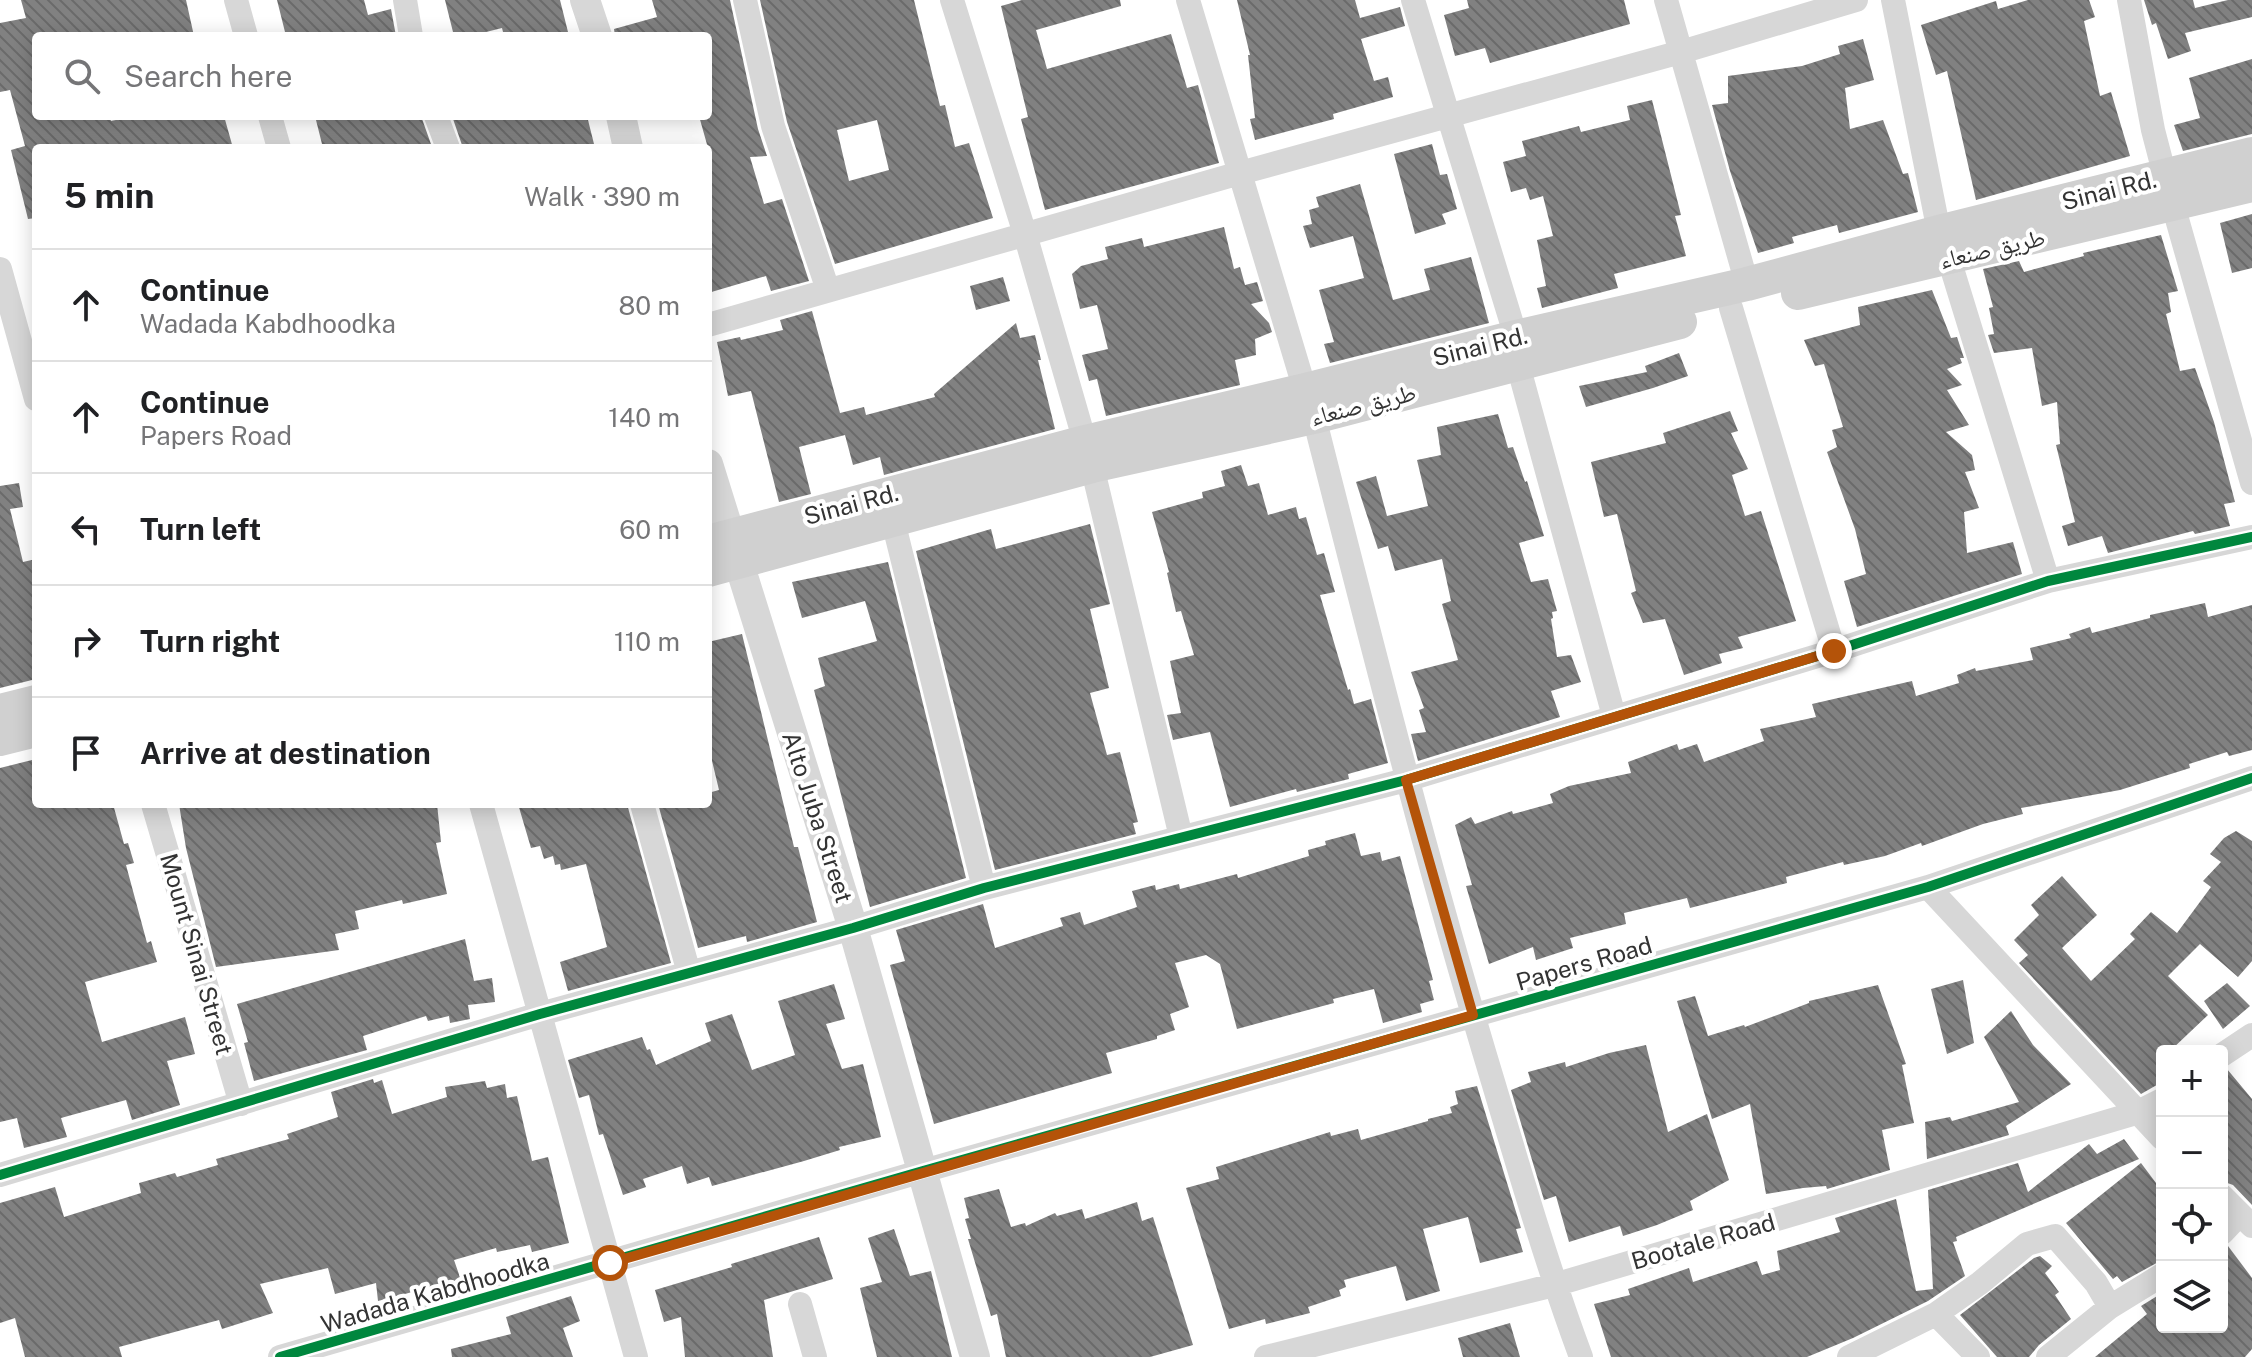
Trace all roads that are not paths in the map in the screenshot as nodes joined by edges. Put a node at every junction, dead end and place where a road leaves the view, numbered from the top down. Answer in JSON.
{"nodes":[{"id":1,"x":236,"y":0,"type":"edge"},
{"id":2,"x":405,"y":0,"type":"edge"},
{"id":3,"x":585,"y":0,"type":"edge"},
{"id":4,"x":745,"y":0,"type":"edge"},
{"id":5,"x":952,"y":0,"type":"edge"},
{"id":6,"x":1188,"y":0,"type":"edge"},
{"id":7,"x":1413,"y":0,"type":"edge"},
{"id":8,"x":1666,"y":0,"type":"edge"},
{"id":9,"x":1856,"y":0,"type":"edge"},
{"id":10,"x":1893,"y":0,"type":"edge"},
{"id":11,"x":2129,"y":0,"type":"edge"},
{"id":12,"x":245,"y":32,"type":"edge"},
{"id":13,"x":410,"y":32,"type":"edge"},
{"id":14,"x":596,"y":32,"type":"edge"},
{"id":15,"x":1681,"y":52,"type":"junction"},
{"id":16,"x":1447,"y":115,"type":"junction"},
{"id":17,"x":271,"y":120,"type":"edge"},
{"id":18,"x":438,"y":120,"type":"edge"},
{"id":19,"x":622,"y":120,"type":"edge"},
{"id":20,"x":278,"y":144,"type":"edge"},
{"id":21,"x":446,"y":144,"type":"edge"},
{"id":22,"x":627,"y":144,"type":"edge"},
{"id":23,"x":2252,"y":154,"type":"edge"},
{"id":24,"x":1240,"y":173,"type":"junction"},
{"id":25,"x":2252,"y":185,"type":"edge"},
{"id":26,"x":2169,"y":191,"type":"junction"},
{"id":27,"x":1025,"y":234,"type":"junction"},
{"id":28,"x":1944,"y":245,"type":"junction"},
{"id":29,"x":0,"y":269,"type":"edge"},
{"id":30,"x":828,"y":290,"type":"junction"},
{"id":31,"x":1739,"y":296,"type":"junction"},
{"id":32,"x":712,"y":324,"type":"edge"},
{"id":33,"x":1517,"y":351,"type":"junction"},
{"id":34,"x":32,"y":385,"type":"edge"},
{"id":35,"x":1310,"y":404,"type":"junction"},
{"id":36,"x":1089,"y":454,"type":"junction"},
{"id":37,"x":2252,"y":483,"type":"edge"},
{"id":38,"x":712,"y":491,"type":"edge"},
{"id":39,"x":893,"y":521,"type":"junction"},
{"id":40,"x":2252,"y":537,"type":"edge"},
{"id":41,"x":721,"y":553,"type":"edge"},
{"id":42,"x":2048,"y":581,"type":"junction"},
{"id":43,"x":1834,"y":651,"type":"junction"},
{"id":44,"x":32,"y":703,"type":"edge"},
{"id":45,"x":0,"y":711,"type":"edge"},
{"id":46,"x":1614,"y":716,"type":"junction"},
{"id":47,"x":32,"y":731,"type":"edge"},
{"id":48,"x":0,"y":739,"type":"edge"},
{"id":49,"x":2252,"y":778,"type":"edge"},
{"id":50,"x":1406,"y":780,"type":"junction"},
{"id":51,"x":154,"y":808,"type":"edge"},
{"id":52,"x":482,"y":808,"type":"edge"},
{"id":53,"x":643,"y":808,"type":"edge"},
{"id":54,"x":1181,"y":837,"type":"junction"},
{"id":55,"x":1928,"y":887,"type":"junction"},
{"id":56,"x":984,"y":888,"type":"junction"},
{"id":57,"x":853,"y":928,"type":"junction"},
{"id":58,"x":689,"y":973,"type":"junction"},
{"id":59,"x":540,"y":1014,"type":"junction"},
{"id":60,"x":1473,"y":1015,"type":"junction"},
{"id":61,"x":2252,"y":1035,"type":"edge"},
{"id":62,"x":2228,"y":1051,"type":"edge"},
{"id":63,"x":2156,"y":1103,"type":"edge"},
{"id":64,"x":241,"y":1104,"type":"junction"},
{"id":65,"x":2136,"y":1113,"type":"junction"},
{"id":66,"x":2156,"y":1132,"type":"edge"},
{"id":67,"x":923,"y":1171,"type":"junction"},
{"id":68,"x":0,"y":1175,"type":"edge"},
{"id":69,"x":2228,"y":1202,"type":"edge"},
{"id":70,"x":2246,"y":1220,"type":"edge"},
{"id":71,"x":2228,"y":1230,"type":"edge"},
{"id":72,"x":610,"y":1263,"type":"junction"},
{"id":73,"x":2156,"y":1279,"type":"edge"},
{"id":74,"x":1554,"y":1285,"type":"junction"},
{"id":75,"x":800,"y":1304,"type":"dead end"},
{"id":76,"x":2110,"y":1307,"type":"junction"},
{"id":77,"x":1936,"y":1314,"type":"junction"},
{"id":78,"x":1344,"y":1347,"type":"edge"},
{"id":79,"x":280,"y":1357,"type":"edge"},
{"id":80,"x":636,"y":1357,"type":"edge"},
{"id":81,"x":815,"y":1357,"type":"edge"},
{"id":82,"x":975,"y":1357,"type":"edge"},
{"id":83,"x":1266,"y":1357,"type":"edge"},
{"id":84,"x":1581,"y":1357,"type":"edge"},
{"id":85,"x":1849,"y":1357,"type":"edge"},
{"id":86,"x":1978,"y":1357,"type":"edge"},
{"id":87,"x":2048,"y":1357,"type":"edge"}],
"edges":[{"from":1,"to":12,"type":"street"},
{"from":2,"to":13,"type":"street"},
{"from":3,"to":14,"type":"street"},
{"from":4,"to":30,"type":"street"},
{"from":5,"to":27,"type":"street"},
{"from":6,"to":24,"type":"street"},
{"from":7,"to":16,"type":"street"},
{"from":8,"to":15,"type":"street"},
{"from":9,"to":15,"type":"street"},
{"from":10,"to":28,"type":"street"},
{"from":11,"to":26,"type":"street"},
{"from":15,"to":16,"type":"street"},
{"from":15,"to":31,"type":"street"},
{"from":16,"to":24,"type":"street"},
{"from":16,"to":33,"type":"street"},
{"from":17,"to":20,"type":"street"},
{"from":18,"to":21,"type":"street"},
{"from":19,"to":22,"type":"street"},
{"from":23,"to":26,"type":"main road","name":"Sinai Rd."},
{"from":24,"to":27,"type":"street"},
{"from":24,"to":35,"type":"street"},
{"from":25,"to":26,"type":"main road","name":"طريق صنعاء"},
{"from":26,"to":28,"type":"main road","name":"طريق صنعاء"},
{"from":26,"to":37,"type":"street"},
{"from":27,"to":30,"type":"street"},
{"from":27,"to":36,"type":"street"},
{"from":28,"to":31,"type":"main road","name":"طريق صنعاء"},
{"from":28,"to":42,"type":"street"},
{"from":29,"to":34,"type":"street"},
{"from":30,"to":32,"type":"street"},
{"from":31,"to":33,"type":"main road","name":"طريق صنعاء"},
{"from":31,"to":43,"type":"street"},
{"from":33,"to":35,"type":"main road","name":"طريق صنعاء"},
{"from":33,"to":46,"type":"street"},
{"from":35,"to":36,"type":"main road","name":"طريق صنعاء"},
{"from":35,"to":50,"type":"street"},
{"from":36,"to":39,"type":"main road","name":"طريق صنعاء"},
{"from":36,"to":41,"type":"main road","name":"Sinai Rd."},
{"from":36,"to":54,"type":"street"},
{"from":38,"to":41,"type":"street","name":"Alto Juba Street"},
{"from":39,"to":41,"type":"main road","name":"طريق صنعاء"},
{"from":39,"to":56,"type":"street"},
{"from":40,"to":42,"type":"street"},
{"from":41,"to":57,"type":"street","name":"Alto Juba Street"},
{"from":42,"to":43,"type":"street"},
{"from":43,"to":46,"type":"street"},
{"from":44,"to":45,"type":"main road"},
{"from":46,"to":50,"type":"street"},
{"from":47,"to":48,"type":"main road"},
{"from":49,"to":55,"type":"street","name":"Papers Road"},
{"from":50,"to":54,"type":"street"},
{"from":50,"to":60,"type":"street"},
{"from":51,"to":64,"type":"street","name":"Mount Sinai Street"},
{"from":52,"to":59,"type":"street"},
{"from":53,"to":58,"type":"street"},
{"from":54,"to":56,"type":"street"},
{"from":55,"to":60,"type":"street","name":"Papers Road"},
{"from":55,"to":65,"type":"street"},
{"from":56,"to":57,"type":"street"},
{"from":57,"to":58,"type":"street"},
{"from":57,"to":67,"type":"street","name":"Alto Juba Street"},
{"from":58,"to":59,"type":"street"},
{"from":59,"to":64,"type":"street"},
{"from":59,"to":72,"type":"street"},
{"from":60,"to":67,"type":"street","name":"Papers Road"},
{"from":60,"to":74,"type":"street"},
{"from":61,"to":62,"type":"street"},
{"from":63,"to":65,"type":"street","name":"Bootale Road"},
{"from":64,"to":68,"type":"street"},
{"from":65,"to":66,"type":"street"},
{"from":65,"to":74,"type":"street","name":"Bootale Road"},
{"from":67,"to":72,"type":"street","name":"Wadada Kabdhoodka"},
{"from":67,"to":82,"type":"street","name":"Alto Juba Street"},
{"from":69,"to":70,"type":"street"},
{"from":70,"to":71,"type":"street"},
{"from":72,"to":79,"type":"street","name":"Wadada Kabdhoodka"},
{"from":72,"to":80,"type":"street"},
{"from":73,"to":76,"type":"street"},
{"from":74,"to":78,"type":"street","name":"Bootale Road"},
{"from":74,"to":84,"type":"street"},
{"from":75,"to":81,"type":"street"},
{"from":76,"to":77,"type":"street"},
{"from":76,"to":87,"type":"street"},
{"from":77,"to":85,"type":"street"},
{"from":77,"to":86,"type":"street"},
{"from":78,"to":83,"type":"street","name":"Bootale Road"}]}
